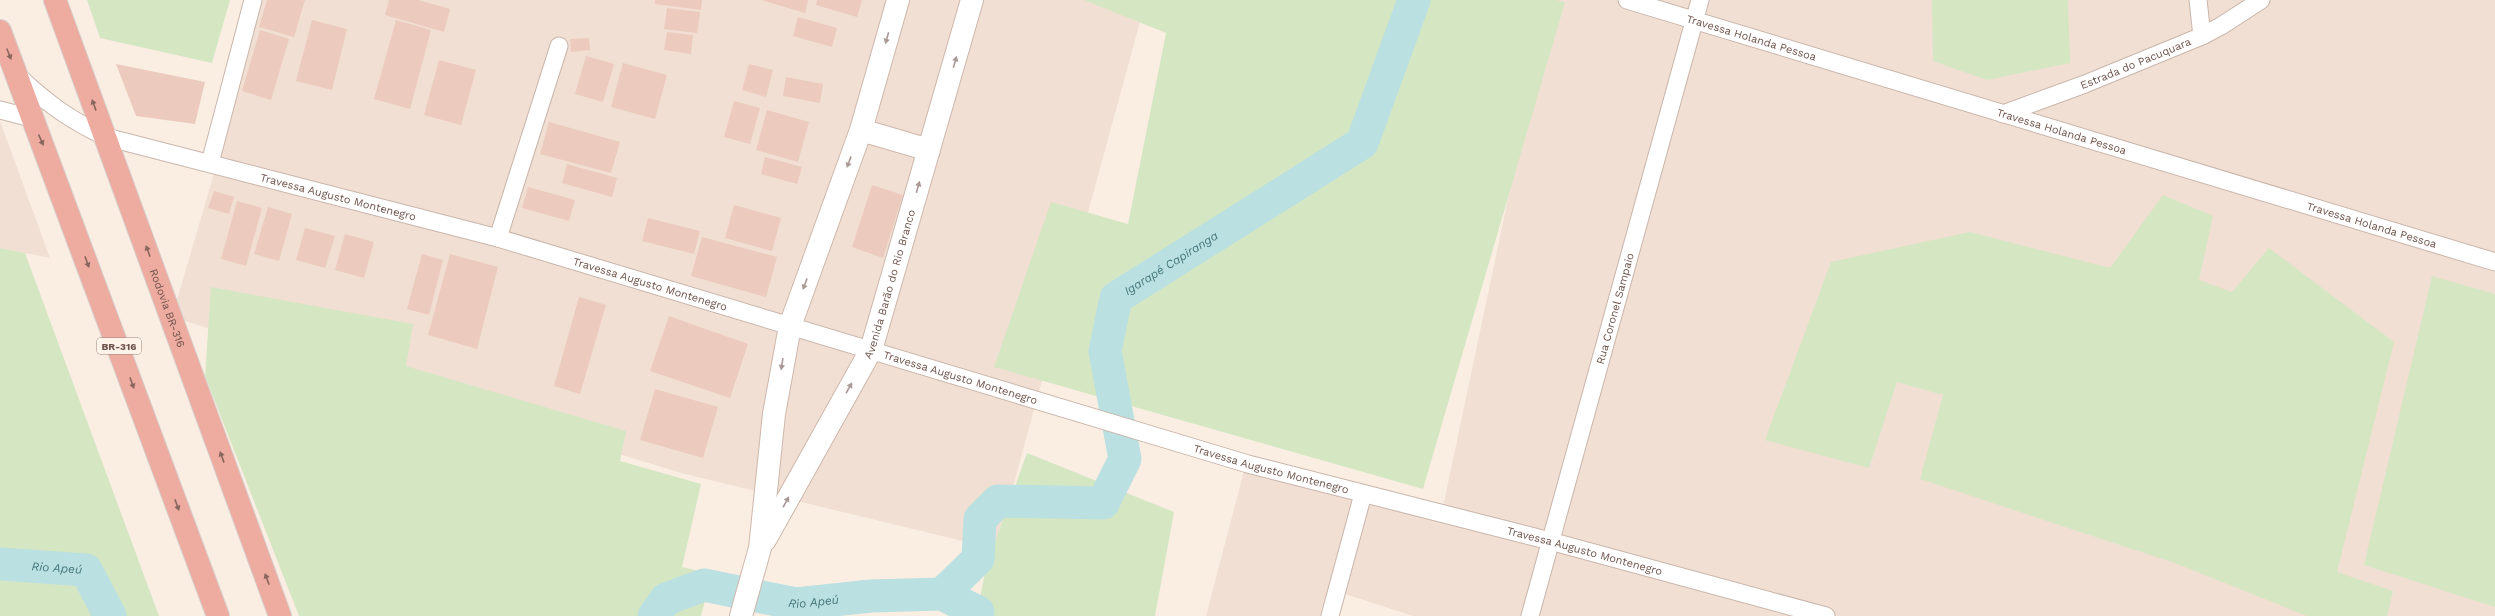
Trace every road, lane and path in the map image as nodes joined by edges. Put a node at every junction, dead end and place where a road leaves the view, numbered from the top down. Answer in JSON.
{"nodes":[{"id":1,"x":56,"y":0,"type":"edge"},
{"id":2,"x":253,"y":0,"type":"edge"},
{"id":3,"x":898,"y":0,"type":"edge"},
{"id":4,"x":972,"y":0,"type":"edge"},
{"id":5,"x":1627,"y":0,"type":"edge"},
{"id":6,"x":1700,"y":0,"type":"edge"},
{"id":7,"x":2198,"y":0,"type":"edge"},
{"id":8,"x":2261,"y":0,"type":"edge"},
{"id":9,"x":1695,"y":20,"type":"junction"},
{"id":10,"x":0,"y":31,"type":"edge"},
{"id":11,"x":2202,"y":36,"type":"junction"},
{"id":12,"x":559,"y":46,"type":"dead end"},
{"id":13,"x":19,"y":77,"type":"junction"},
{"id":14,"x":0,"y":110,"type":"edge"},
{"id":15,"x":2003,"y":114,"type":"junction"},
{"id":16,"x":31,"y":118,"type":"junction"},
{"id":17,"x":861,"y":130,"type":"junction"},
{"id":18,"x":106,"y":137,"type":"junction"},
{"id":19,"x":929,"y":150,"type":"junction"},
{"id":20,"x":210,"y":162,"type":"junction"},
{"id":21,"x":498,"y":238,"type":"junction"},
{"id":22,"x":2495,"y":262,"type":"edge"},
{"id":23,"x":790,"y":326,"type":"junction"},
{"id":24,"x":871,"y":350,"type":"junction"},
{"id":25,"x":1363,"y":494,"type":"junction"},
{"id":26,"x":1550,"y":541,"type":"junction"},
{"id":27,"x":758,"y":558,"type":"junction"},
{"id":28,"x":742,"y":613,"type":"edge"},
{"id":29,"x":218,"y":616,"type":"edge"},
{"id":30,"x":280,"y":616,"type":"edge"},
{"id":31,"x":1330,"y":616,"type":"edge"},
{"id":32,"x":1530,"y":616,"type":"edge"},
{"id":33,"x":1826,"y":616,"type":"edge"}],
"edges":[{"from":18,"to":1,"type":"highway","name":"Rodovia BR-316","one_way":true},
{"from":2,"to":20,"type":"street"},
{"from":3,"to":17,"type":"main road","name":"Avenida Barão do Rio Branco","one_way":true},
{"from":19,"to":4,"type":"main road","name":"Avenida Barão do Rio Branco","one_way":true},
{"from":5,"to":9,"type":"street","name":"Travessa Holanda Pessoa"},
{"from":6,"to":9,"type":"street","name":"Rua Coronel Sampaio"},
{"from":7,"to":11,"type":"street"},
{"from":8,"to":11,"type":"street","name":"Estrada do Pacuquara"},
{"from":9,"to":15,"type":"street","name":"Travessa Holanda Pessoa"},
{"from":9,"to":26,"type":"street","name":"Rua Coronel Sampaio"},
{"from":10,"to":13,"type":"highway","number":"BR-316","one_way":true},
{"from":11,"to":15,"type":"street","name":"Estrada do Pacuquara"},
{"from":12,"to":21,"type":"street"},
{"from":13,"to":16,"type":"highway","number":"BR-316"},
{"from":13,"to":18,"type":"street","name":"Travessa Augusto Montenegro"},
{"from":14,"to":16,"type":"street"},
{"from":15,"to":22,"type":"street","name":"Travessa Holanda Pessoa"},
{"from":16,"to":29,"type":"highway","number":"BR-316","one_way":true},
{"from":17,"to":19,"type":"main road"},
{"from":17,"to":23,"type":"main road","name":"Avenida Barão do Rio Branco","one_way":true},
{"from":18,"to":20,"type":"street","name":"Travessa Augusto Montenegro"},
{"from":30,"to":18,"type":"highway","name":"Rodovia BR-316","one_way":true},
{"from":24,"to":19,"type":"main road","name":"Avenida Barão do Rio Branco","one_way":true},
{"from":20,"to":21,"type":"street","name":"Travessa Augusto Montenegro"},
{"from":21,"to":23,"type":"street","name":"Travessa Augusto Montenegro"},
{"from":23,"to":24,"type":"street","name":"Travessa Augusto Montenegro"},
{"from":23,"to":27,"type":"main road","name":"Avenida Barão do Rio Branco","one_way":true},
{"from":24,"to":25,"type":"street","name":"Travessa Augusto Montenegro"},
{"from":27,"to":24,"type":"main road","name":"Avenida Barão do Rio Branco","one_way":true},
{"from":25,"to":26,"type":"street","name":"Travessa Augusto Montenegro"},
{"from":25,"to":31,"type":"street"},
{"from":26,"to":32,"type":"street","name":"Rua Coronel Sampaio"},
{"from":26,"to":33,"type":"street","name":"Travessa Augusto Montenegro"},
{"from":27,"to":28,"type":"main road","name":"Avenida Barão do Rio Branco"}]}
